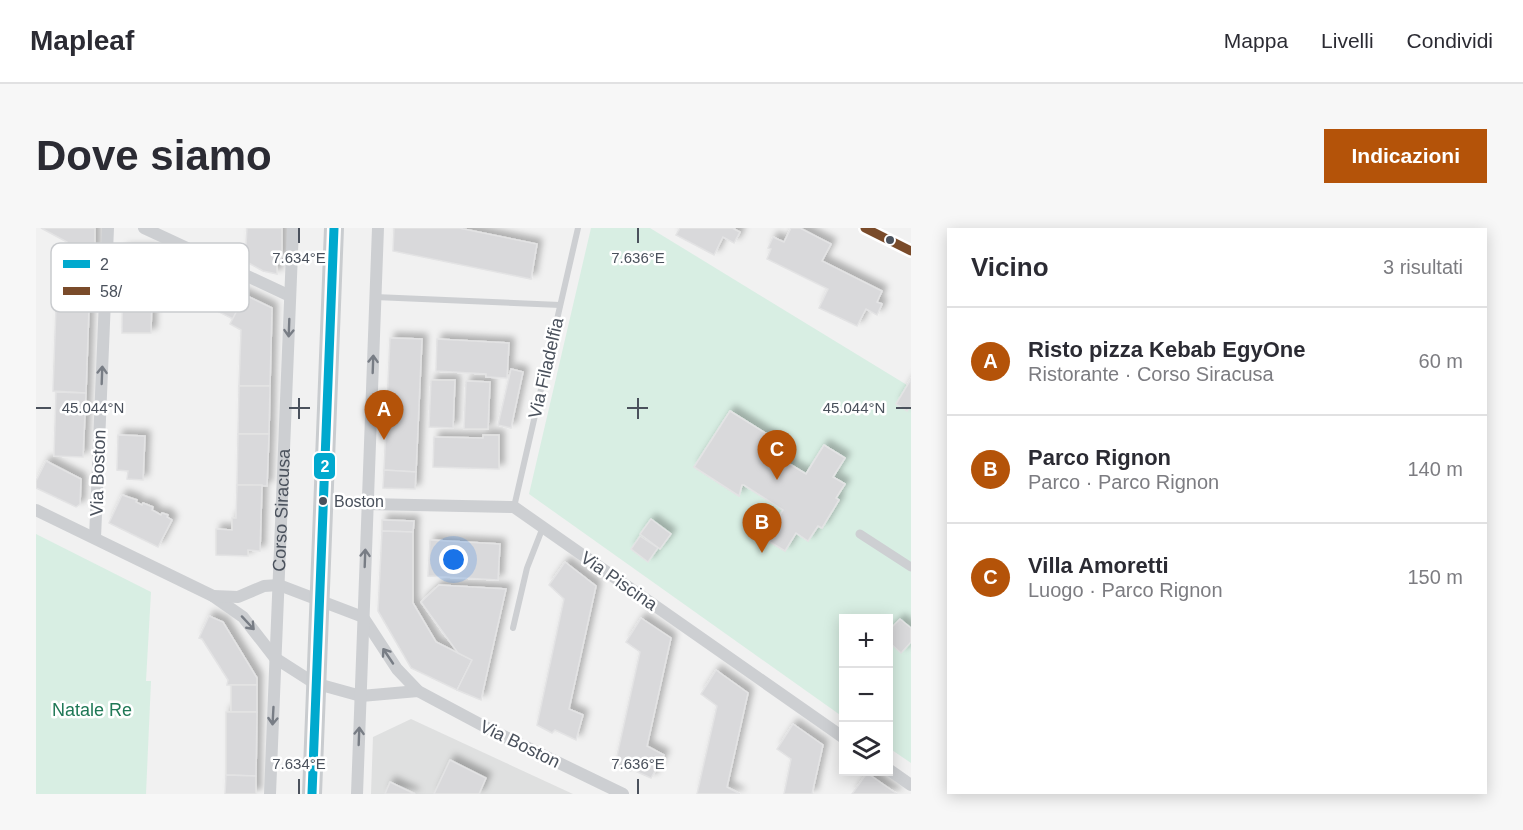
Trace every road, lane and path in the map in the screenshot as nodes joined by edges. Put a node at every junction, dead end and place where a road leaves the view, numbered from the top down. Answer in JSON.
{"nodes":[{"id":1,"x":108,"y":228,"type":"edge"},
{"id":2,"x":144,"y":228,"type":"edge"},
{"id":3,"x":293,"y":228,"type":"edge"},
{"id":4,"x":334,"y":228,"type":"edge"},
{"id":5,"x":378,"y":228,"type":"edge"},
{"id":6,"x":578,"y":228,"type":"edge"},
{"id":7,"x":865,"y":228,"type":"edge"},
{"id":8,"x":107,"y":243,"type":"edge"},
{"id":9,"x":176,"y":243,"type":"edge"},
{"id":10,"x":911,"y":251,"type":"edge"},
{"id":11,"x":249,"y":277,"type":"edge"},
{"id":12,"x":290,"y":296,"type":"junction"},
{"id":13,"x":375,"y":297,"type":"junction"},
{"id":14,"x":560,"y":305,"type":"junction"},
{"id":15,"x":104,"y":312,"type":"edge"},
{"id":16,"x":367,"y":504,"type":"junction"},
{"id":17,"x":514,"y":507,"type":"junction"},
{"id":18,"x":36,"y":510,"type":"edge"},
{"id":19,"x":543,"y":527,"type":"junction"},
{"id":20,"x":860,"y":534,"type":"dead end"},
{"id":21,"x":95,"y":538,"type":"junction"},
{"id":22,"x":911,"y":567,"type":"edge"},
{"id":23,"x":279,"y":585,"type":"junction"},
{"id":24,"x":213,"y":596,"type":"junction"},
{"id":25,"x":318,"y":599,"type":"junction"},
{"id":26,"x":363,"y":617,"type":"junction"},
{"id":27,"x":513,"y":628,"type":"dead end"},
{"id":28,"x":275,"y":658,"type":"junction"},
{"id":29,"x":314,"y":683,"type":"junction"},
{"id":30,"x":418,"y":691,"type":"junction"},
{"id":31,"x":361,"y":696,"type":"junction"},
{"id":32,"x":839,"y":735,"type":"edge"},
{"id":33,"x":893,"y":772,"type":"edge"},
{"id":34,"x":911,"y":785,"type":"edge"},
{"id":35,"x":270,"y":794,"type":"edge"},
{"id":36,"x":312,"y":794,"type":"edge"},
{"id":37,"x":357,"y":794,"type":"edge"},
{"id":38,"x":623,"y":794,"type":"edge"}],
"edges":[{"from":8,"to":1,"type":"street","name":"Via Boston","one_way":true},
{"from":2,"to":9,"type":"street"},
{"from":3,"to":12,"type":"street","name":"Corso Siracusa"},
{"from":4,"to":25,"type":"main road"},
{"from":5,"to":13,"type":"street"},
{"from":6,"to":14,"type":"lane","name":"Via Filadelfia"},
{"from":7,"to":10,"type":"street"},
{"from":11,"to":12,"type":"street"},
{"from":12,"to":23,"type":"street","name":"Corso Siracusa","one_way":true},
{"from":13,"to":14,"type":"lane"},
{"from":16,"to":13,"type":"street","one_way":true},
{"from":14,"to":17,"type":"lane","name":"Via Filadelfia"},
{"from":21,"to":15,"type":"street","name":"Via Boston","one_way":true},
{"from":16,"to":17,"type":"street"},
{"from":26,"to":16,"type":"street","one_way":true},
{"from":17,"to":19,"type":"street","name":"Via Piscina"},
{"from":18,"to":21,"type":"street","name":"Via Boston"},
{"from":19,"to":27,"type":"lane"},
{"from":19,"to":32,"type":"street","name":"Via Piscina"},
{"from":20,"to":22,"type":"street"},
{"from":21,"to":24,"type":"street","name":"Via Boston"},
{"from":23,"to":24,"type":"street","name":"Via Boston"},
{"from":23,"to":25,"type":"street"},
{"from":23,"to":28,"type":"street","name":"Corso Siracusa"},
{"from":24,"to":28,"type":"street","name":"Via Boston","one_way":true},
{"from":25,"to":26,"type":"street"},
{"from":25,"to":29,"type":"main road"},
{"from":30,"to":26,"type":"street","name":"Via Boston","one_way":true},
{"from":26,"to":31,"type":"street"},
{"from":28,"to":29,"type":"street","name":"Via Boston"},
{"from":28,"to":35,"type":"street","name":"Corso Siracusa","one_way":true},
{"from":29,"to":31,"type":"street","name":"Via Boston"},
{"from":29,"to":36,"type":"main road"},
{"from":30,"to":31,"type":"street","name":"Via Boston"},
{"from":30,"to":38,"type":"street","name":"Via Boston"},
{"from":37,"to":31,"type":"street","one_way":true},
{"from":33,"to":34,"type":"street"}]}
